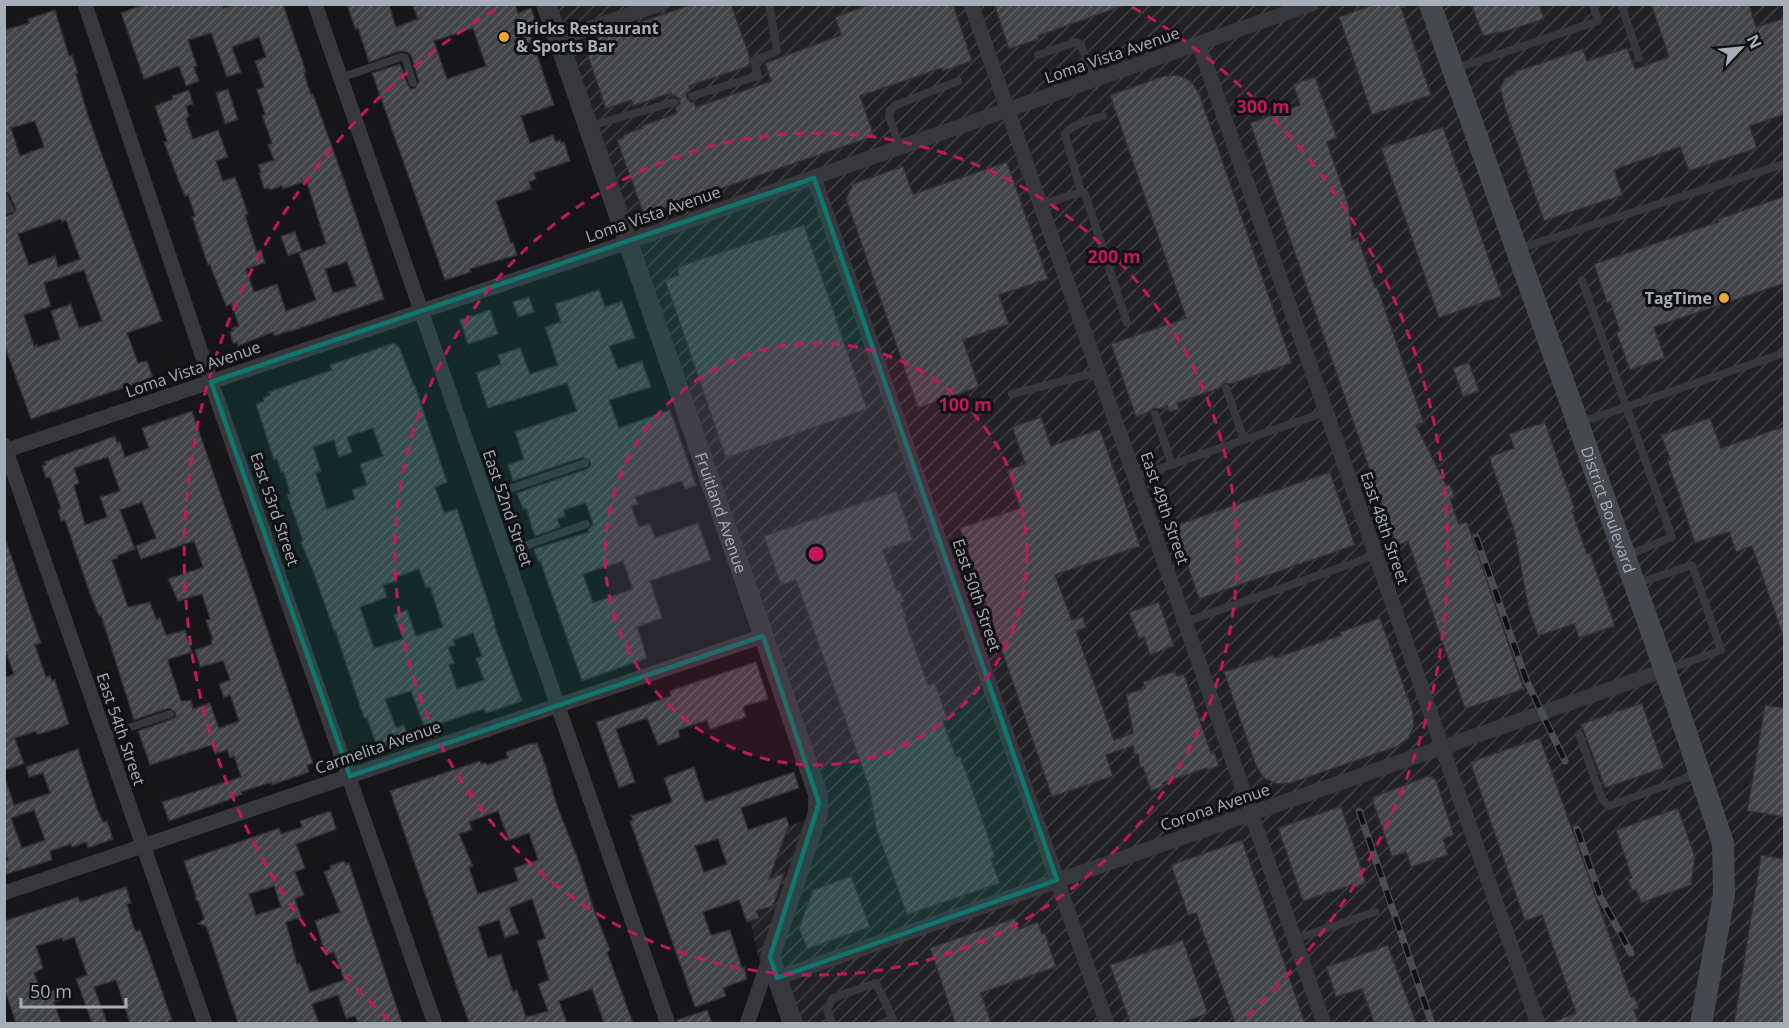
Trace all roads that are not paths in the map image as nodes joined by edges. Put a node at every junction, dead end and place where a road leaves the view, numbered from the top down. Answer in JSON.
{"nodes":[{"id":1,"x":85,"y":4,"type":"edge"},
{"id":2,"x":315,"y":4,"type":"edge"},
{"id":3,"x":546,"y":4,"type":"edge"},
{"id":4,"x":661,"y":4,"type":"edge"},
{"id":5,"x":769,"y":4,"type":"edge"},
{"id":6,"x":971,"y":4,"type":"edge"},
{"id":7,"x":1312,"y":4,"type":"edge"},
{"id":8,"x":1430,"y":4,"type":"edge"},
{"id":9,"x":1593,"y":4,"type":"edge"},
{"id":10,"x":1621,"y":4,"type":"edge"},
{"id":11,"x":1293,"y":8,"type":"edge"},
{"id":12,"x":558,"y":39,"type":"junction"},
{"id":13,"x":1198,"y":44,"type":"junction"},
{"id":14,"x":1038,"y":55,"type":"dead end"},
{"id":15,"x":1639,"y":58,"type":"dead end"},
{"id":16,"x":1453,"y":70,"type":"junction"},
{"id":17,"x":340,"y":78,"type":"junction"},
{"id":18,"x":1094,"y":80,"type":"junction"},
{"id":19,"x":958,"y":81,"type":"dead end"},
{"id":20,"x":413,"y":84,"type":"dead end"},
{"id":21,"x":692,"y":96,"type":"dead end"},
{"id":22,"x":674,"y":102,"type":"dead end"},
{"id":23,"x":1008,"y":110,"type":"junction"},
{"id":24,"x":1103,"y":116,"type":"dead end"},
{"id":25,"x":588,"y":126,"type":"junction"},
{"id":26,"x":900,"y":148,"type":"junction"},
{"id":27,"x":1785,"y":164,"type":"edge"},
{"id":28,"x":813,"y":178,"type":"junction"},
{"id":29,"x":1081,"y":192,"type":"junction"},
{"id":30,"x":4,"y":197,"type":"edge"},
{"id":31,"x":1041,"y":205,"type":"junction"},
{"id":32,"x":4,"y":211,"type":"edge"},
{"id":33,"x":628,"y":242,"type":"junction"},
{"id":34,"x":1516,"y":250,"type":"junction"},
{"id":35,"x":1582,"y":279,"type":"dead end"},
{"id":36,"x":421,"y":312,"type":"junction"},
{"id":37,"x":1127,"y":323,"type":"dead end"},
{"id":38,"x":1785,"y":353,"type":"edge"},
{"id":39,"x":1098,"y":372,"type":"junction"},
{"id":40,"x":211,"y":382,"type":"junction"},
{"id":41,"x":1226,"y":388,"type":"dead end"},
{"id":42,"x":1012,"y":394,"type":"dead end"},
{"id":43,"x":1626,"y":408,"type":"junction"},
{"id":44,"x":1326,"y":412,"type":"junction"},
{"id":45,"x":1155,"y":414,"type":"dead end"},
{"id":46,"x":1578,"y":423,"type":"junction"},
{"id":47,"x":1244,"y":440,"type":"junction"},
{"id":48,"x":5,"y":449,"type":"edge"},
{"id":49,"x":585,"y":463,"type":"dead end"},
{"id":50,"x":1172,"y":465,"type":"junction"},
{"id":51,"x":1135,"y":477,"type":"junction"},
{"id":52,"x":486,"y":497,"type":"junction"},
{"id":53,"x":586,"y":524,"type":"dead end"},
{"id":54,"x":504,"y":553,"type":"junction"},
{"id":55,"x":1376,"y":555,"type":"junction"},
{"id":56,"x":1625,"y":557,"type":"junction"},
{"id":57,"x":1635,"y":585,"type":"junction"},
{"id":58,"x":1185,"y":622,"type":"junction"},
{"id":59,"x":763,"y":636,"type":"junction"},
{"id":60,"x":1665,"y":670,"type":"junction"},
{"id":61,"x":557,"y":705,"type":"junction"},
{"id":62,"x":170,"y":714,"type":"dead end"},
{"id":63,"x":1579,"y":734,"type":"dead end"},
{"id":64,"x":104,"y":736,"type":"junction"},
{"id":65,"x":1442,"y":747,"type":"junction"},
{"id":66,"x":1699,"y":773,"type":"junction"},
{"id":67,"x":350,"y":776,"type":"junction"},
{"id":68,"x":1251,"y":813,"type":"junction"},
{"id":69,"x":144,"y":846,"type":"junction"},
{"id":70,"x":1057,"y":880,"type":"junction"},
{"id":71,"x":4,"y":893,"type":"edge"},
{"id":72,"x":1375,"y":912,"type":"dead end"},
{"id":73,"x":1295,"y":939,"type":"junction"},
{"id":74,"x":770,"y":957,"type":"junction"},
{"id":75,"x":777,"y":978,"type":"junction"},
{"id":76,"x":205,"y":1023,"type":"edge"},
{"id":77,"x":435,"y":1023,"type":"edge"},
{"id":78,"x":668,"y":1023,"type":"edge"},
{"id":79,"x":747,"y":1023,"type":"edge"},
{"id":80,"x":793,"y":1023,"type":"edge"},
{"id":81,"x":832,"y":1023,"type":"edge"},
{"id":82,"x":880,"y":1023,"type":"edge"},
{"id":83,"x":1107,"y":1023,"type":"edge"},
{"id":84,"x":1324,"y":1023,"type":"edge"},
{"id":85,"x":1538,"y":1023,"type":"edge"},
{"id":86,"x":1701,"y":1023,"type":"edge"}],
"edges":[{"from":1,"to":40,"type":"street","name":"East 53rd Street"},
{"from":2,"to":17,"type":"street","name":"East 52nd Street"},
{"from":3,"to":12,"type":"street","name":"Fruitland Avenue"},
{"from":4,"to":12,"type":"street"},
{"from":5,"to":21,"type":"lane"},
{"from":6,"to":23,"type":"street","name":"East 49th Street"},
{"from":7,"to":11,"type":"street","name":"Loma Vista Avenue"},
{"from":8,"to":16,"type":"main road","name":"District Boulevard"},
{"from":9,"to":16,"type":"lane"},
{"from":10,"to":15,"type":"lane"},
{"from":11,"to":13,"type":"street","name":"Loma Vista Avenue"},
{"from":12,"to":25,"type":"street","name":"Fruitland Avenue"},
{"from":13,"to":18,"type":"street","name":"Loma Vista Avenue"},
{"from":13,"to":44,"type":"street","name":"East 48th Street"},
{"from":14,"to":18,"type":"lane"},
{"from":16,"to":34,"type":"main road","name":"District Boulevard"},
{"from":17,"to":20,"type":"lane"},
{"from":17,"to":36,"type":"street","name":"East 52nd Street"},
{"from":18,"to":23,"type":"street","name":"Loma Vista Avenue"},
{"from":19,"to":26,"type":"lane"},
{"from":22,"to":25,"type":"lane"},
{"from":23,"to":26,"type":"street","name":"Loma Vista Avenue"},
{"from":23,"to":31,"type":"street","name":"East 49th Street"},
{"from":24,"to":29,"type":"lane"},
{"from":25,"to":33,"type":"street","name":"Fruitland Avenue"},
{"from":26,"to":28,"type":"street","name":"Loma Vista Avenue"},
{"from":27,"to":34,"type":"lane"},
{"from":28,"to":33,"type":"street","name":"Loma Vista Avenue"},
{"from":28,"to":70,"type":"street","name":"East 50th Street"},
{"from":29,"to":31,"type":"lane"},
{"from":29,"to":37,"type":"lane"},
{"from":30,"to":32,"type":"lane"},
{"from":31,"to":39,"type":"street","name":"East 49th Street"},
{"from":33,"to":36,"type":"street","name":"Loma Vista Avenue"},
{"from":33,"to":59,"type":"street","name":"Fruitland Avenue"},
{"from":34,"to":46,"type":"main road","name":"District Boulevard"},
{"from":35,"to":43,"type":"lane"},
{"from":36,"to":40,"type":"street","name":"Loma Vista Avenue"},
{"from":36,"to":52,"type":"street","name":"East 52nd Street"},
{"from":38,"to":43,"type":"lane"},
{"from":39,"to":42,"type":"lane"},
{"from":39,"to":51,"type":"street","name":"East 49th Street"},
{"from":40,"to":48,"type":"street","name":"Loma Vista Avenue"},
{"from":40,"to":67,"type":"street","name":"East 53rd Street"},
{"from":41,"to":47,"type":"lane"},
{"from":43,"to":46,"type":"lane"},
{"from":43,"to":56,"type":"lane"},
{"from":44,"to":47,"type":"lane"},
{"from":44,"to":55,"type":"street","name":"East 48th Street"},
{"from":45,"to":50,"type":"lane"},
{"from":46,"to":56,"type":"main road","name":"District Boulevard"},
{"from":47,"to":50,"type":"lane"},
{"from":48,"to":64,"type":"street","name":"East 54th Street"},
{"from":49,"to":52,"type":"lane"},
{"from":50,"to":51,"type":"lane"},
{"from":51,"to":58,"type":"street","name":"East 49th Street"},
{"from":52,"to":54,"type":"street","name":"East 52nd Street"},
{"from":53,"to":54,"type":"lane"},
{"from":54,"to":61,"type":"street","name":"East 52nd Street"},
{"from":55,"to":58,"type":"lane"},
{"from":55,"to":65,"type":"street","name":"East 48th Street"},
{"from":56,"to":57,"type":"main road","name":"District Boulevard"},
{"from":57,"to":60,"type":"main road","name":"District Boulevard"},
{"from":57,"to":60,"type":"lane"},
{"from":58,"to":68,"type":"street","name":"East 49th Street"},
{"from":59,"to":61,"type":"street","name":"Carmelita Avenue"},
{"from":59,"to":74,"type":"street","name":"Fruitland Avenue"},
{"from":60,"to":65,"type":"street","name":"Corona Avenue"},
{"from":60,"to":66,"type":"main road","name":"District Boulevard"},
{"from":61,"to":67,"type":"street","name":"Carmelita Avenue"},
{"from":61,"to":78,"type":"street","name":"East 52nd Street"},
{"from":62,"to":64,"type":"lane"},
{"from":63,"to":66,"type":"lane"},
{"from":64,"to":69,"type":"street","name":"East 54th Street"},
{"from":65,"to":68,"type":"street","name":"Corona Avenue"},
{"from":65,"to":85,"type":"street","name":"East 48th Street"},
{"from":66,"to":86,"type":"main road","name":"District Boulevard"},
{"from":67,"to":69,"type":"street","name":"Carmelita Avenue"},
{"from":67,"to":77,"type":"street","name":"East 53rd Street"},
{"from":68,"to":70,"type":"street","name":"Corona Avenue"},
{"from":68,"to":73,"type":"street","name":"East 49th Street"},
{"from":69,"to":71,"type":"street","name":"Carmelita Avenue"},
{"from":69,"to":76,"type":"street","name":"East 54th Street"},
{"from":70,"to":75,"type":"street","name":"Corona Avenue"},
{"from":70,"to":83,"type":"street","name":"East 50th Street"},
{"from":72,"to":73,"type":"lane"},
{"from":73,"to":84,"type":"street","name":"East 49th Street"},
{"from":74,"to":75,"type":"street"},
{"from":74,"to":79,"type":"street"},
{"from":75,"to":80,"type":"street"},
{"from":81,"to":82,"type":"lane"}]}
